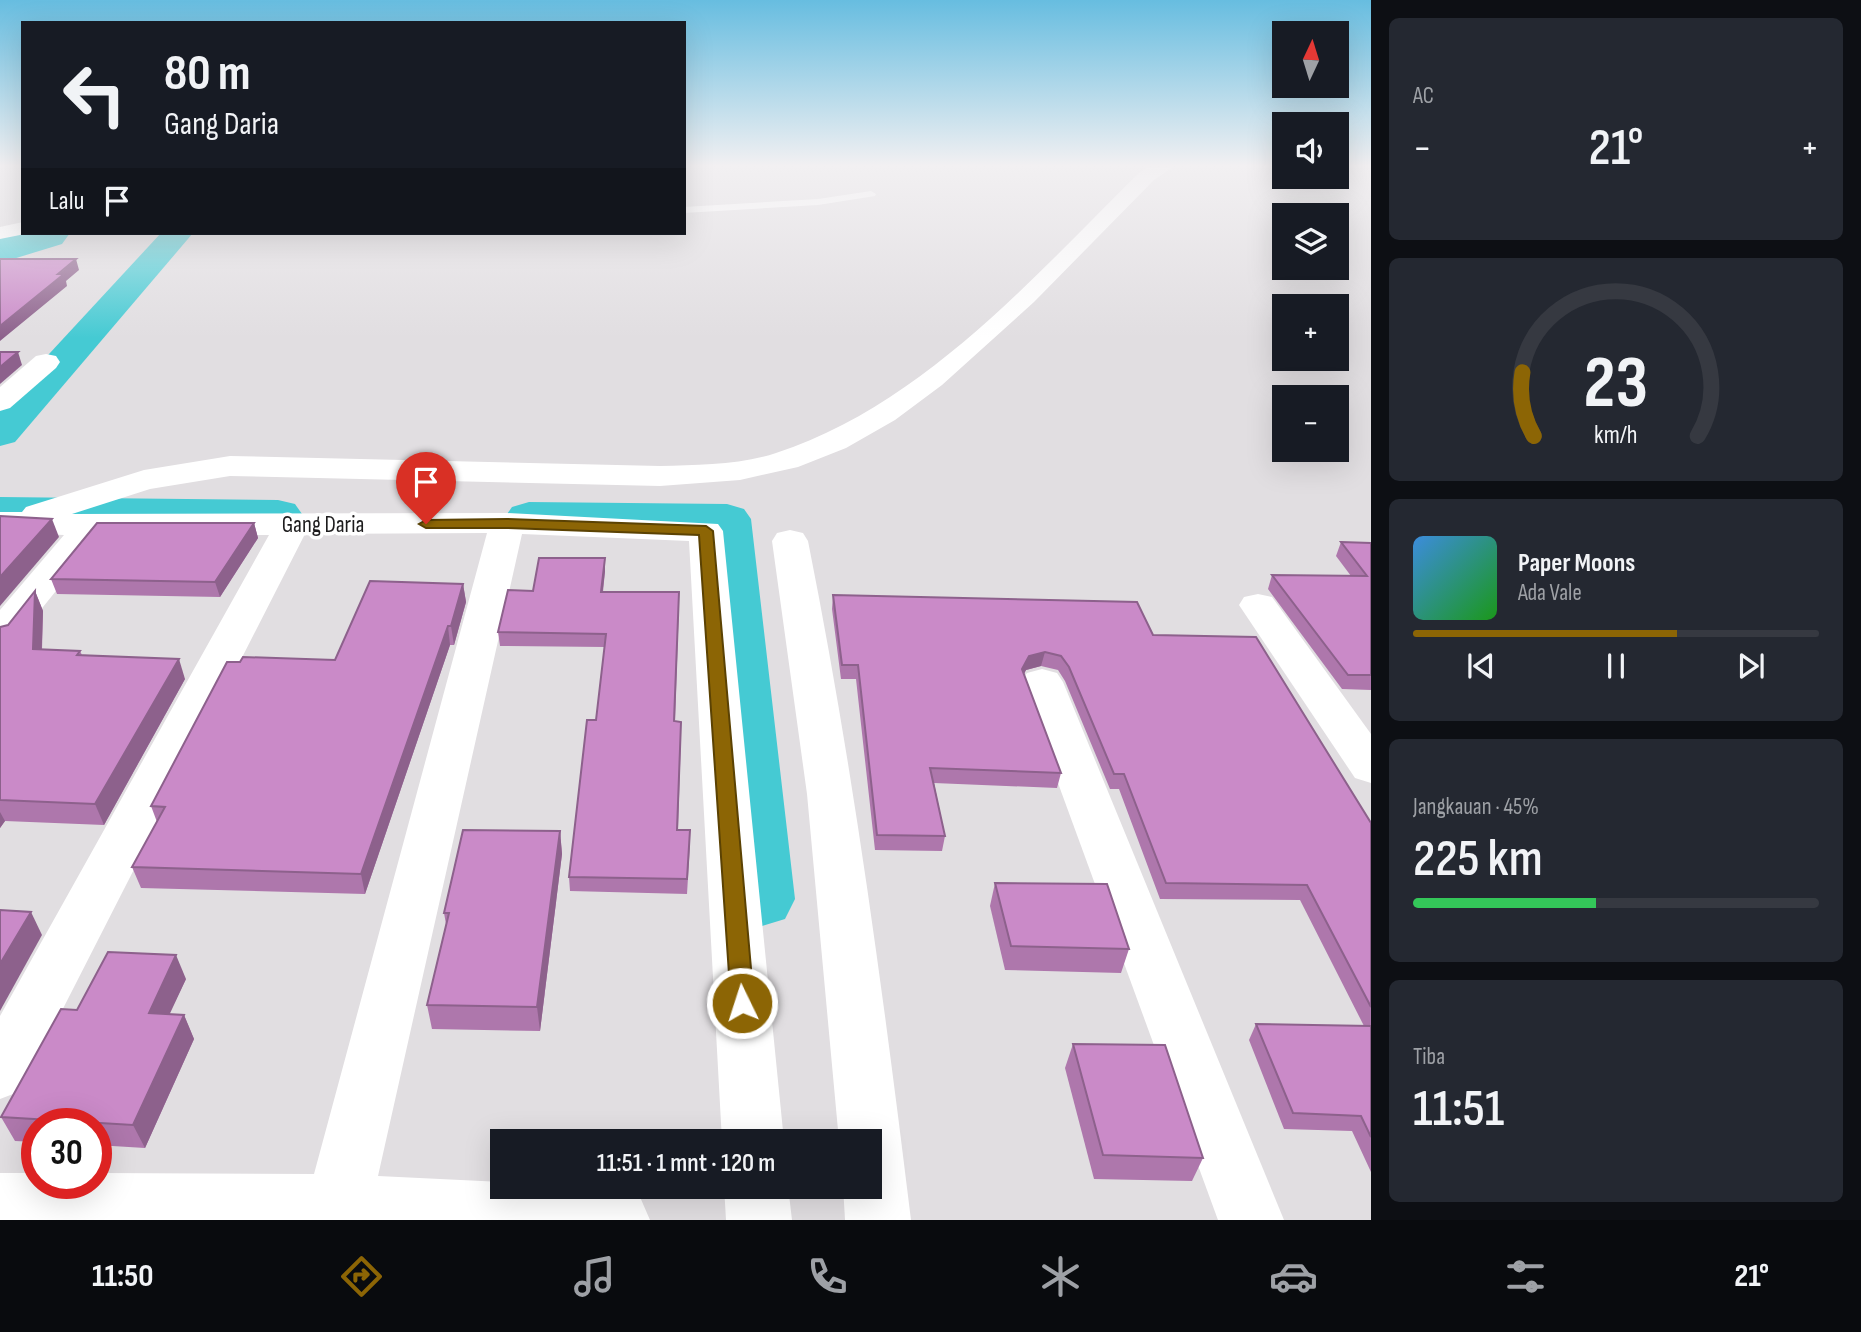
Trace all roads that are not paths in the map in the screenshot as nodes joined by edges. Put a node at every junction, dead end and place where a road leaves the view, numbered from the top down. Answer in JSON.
{"nodes":[{"id":1,"x":1097,"y":224,"type":"edge"},
{"id":2,"x":21,"y":228,"type":"edge"},
{"id":3,"x":0,"y":233,"type":"edge"},
{"id":4,"x":46,"y":362,"type":"dead end"},
{"id":5,"x":0,"y":402,"type":"edge"},
{"id":6,"x":14,"y":520,"type":"edge"},
{"id":7,"x":507,"y":523,"type":"junction"},
{"id":8,"x":91,"y":525,"type":"junction"},
{"id":9,"x":292,"y":525,"type":"junction"},
{"id":10,"x":790,"y":541,"type":"dead end"},
{"id":11,"x":1258,"y":605,"type":"dead end"},
{"id":12,"x":0,"y":635,"type":"edge"},
{"id":13,"x":1042,"y":682,"type":"dead end"},
{"id":14,"x":1371,"y":767,"type":"edge"},
{"id":15,"x":0,"y":1072,"type":"edge"},
{"id":16,"x":752,"y":1129,"type":"edge"},
{"id":17,"x":757,"y":1199,"type":"edge"},
{"id":18,"x":0,"y":1205,"type":"edge"},
{"id":19,"x":336,"y":1213,"type":"edge"},
{"id":20,"x":617,"y":1220,"type":"edge"},
{"id":21,"x":759,"y":1220,"type":"edge"},
{"id":22,"x":878,"y":1220,"type":"edge"},
{"id":23,"x":1251,"y":1220,"type":"edge"}],
"edges":[{"from":1,"to":6,"type":"street"},
{"from":2,"to":3,"type":"street"},
{"from":4,"to":5,"type":"street"},
{"from":6,"to":8,"type":"street","name":"Gang Daria"},
{"from":7,"to":9,"type":"street","name":"Gang Daria"},
{"from":7,"to":16,"type":"street","name":"Gang Daria"},
{"from":7,"to":19,"type":"street"},
{"from":8,"to":9,"type":"street","name":"Gang Daria"},
{"from":8,"to":12,"type":"street"},
{"from":9,"to":15,"type":"street"},
{"from":10,"to":22,"type":"street"},
{"from":11,"to":14,"type":"street"},
{"from":13,"to":23,"type":"street"},
{"from":17,"to":21,"type":"street"},
{"from":18,"to":19,"type":"street"},
{"from":19,"to":20,"type":"street"}]}
